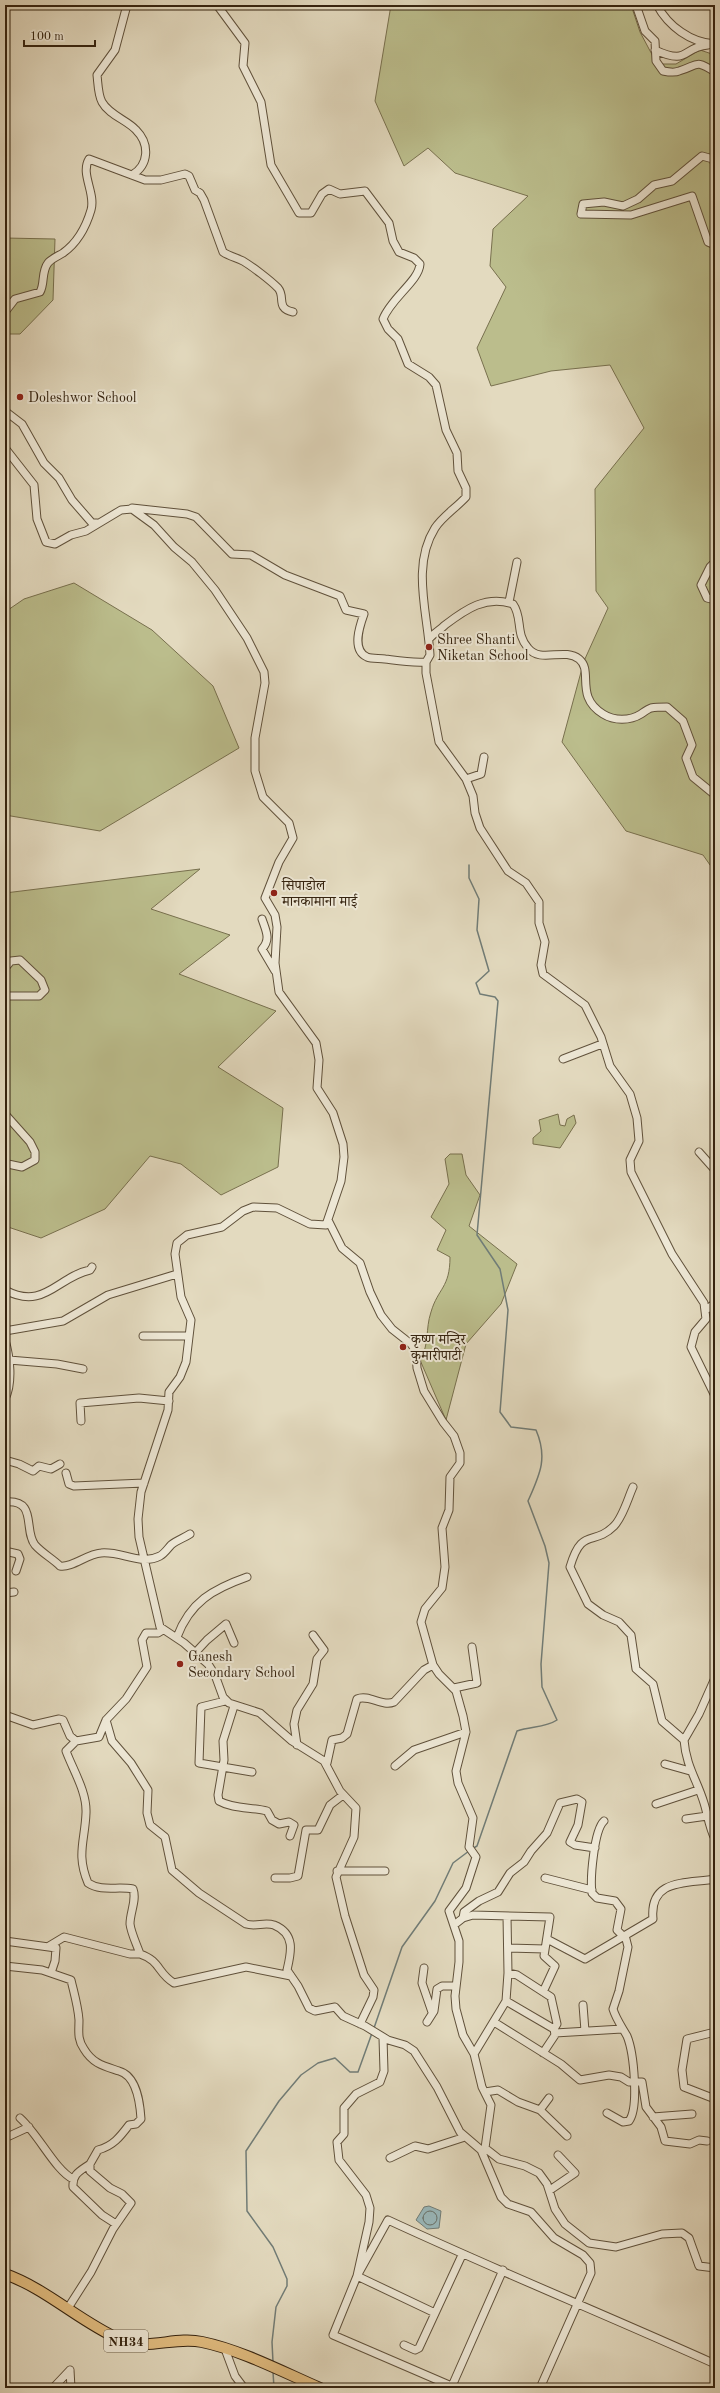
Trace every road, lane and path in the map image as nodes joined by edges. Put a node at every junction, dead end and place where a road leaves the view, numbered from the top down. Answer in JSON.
{"nodes":[{"id":1,"x":127,"y":5,"type":"edge"},
{"id":2,"x":217,"y":5,"type":"edge"},
{"id":3,"x":636,"y":5,"type":"edge"},
{"id":4,"x":657,"y":5,"type":"edge"},
{"id":5,"x":715,"y":44,"type":"edge"},
{"id":6,"x":655,"y":50,"type":"junction"},
{"id":7,"x":715,"y":72,"type":"edge"},
{"id":8,"x":715,"y":165,"type":"edge"},
{"id":9,"x":132,"y":175,"type":"junction"},
{"id":10,"x":715,"y":245,"type":"edge"},
{"id":11,"x":5,"y":312,"type":"edge"},
{"id":12,"x":293,"y":312,"type":"dead end"},
{"id":13,"x":5,"y":411,"type":"edge"},
{"id":14,"x":715,"y":438,"type":"edge"},
{"id":15,"x":715,"y":442,"type":"edge"},
{"id":16,"x":5,"y":448,"type":"edge"},
{"id":17,"x":126,"y":509,"type":"junction"},
{"id":18,"x":97,"y":523,"type":"junction"},
{"id":19,"x":517,"y":562,"type":"dead end"},
{"id":20,"x":715,"y":562,"type":"edge"},
{"id":21,"x":715,"y":600,"type":"edge"},
{"id":22,"x":509,"y":602,"type":"junction"},
{"id":23,"x":429,"y":639,"type":"junction"},
{"id":24,"x":426,"y":662,"type":"junction"},
{"id":25,"x":484,"y":757,"type":"dead end"},
{"id":26,"x":466,"y":779,"type":"junction"},
{"id":27,"x":715,"y":795,"type":"edge"},
{"id":28,"x":262,"y":919,"type":"dead end"},
{"id":29,"x":5,"y":968,"type":"edge"},
{"id":30,"x":275,"y":971,"type":"junction"},
{"id":31,"x":5,"y":996,"type":"edge"},
{"id":32,"x":602,"y":1044,"type":"junction"},
{"id":33,"x":563,"y":1060,"type":"dead end"},
{"id":34,"x":5,"y":1114,"type":"edge"},
{"id":35,"x":699,"y":1152,"type":"dead end"},
{"id":36,"x":5,"y":1161,"type":"edge"},
{"id":37,"x":715,"y":1170,"type":"edge"},
{"id":38,"x":329,"y":1222,"type":"junction"},
{"id":39,"x":92,"y":1267,"type":"dead end"},
{"id":40,"x":177,"y":1274,"type":"junction"},
{"id":41,"x":5,"y":1290,"type":"edge"},
{"id":42,"x":715,"y":1303,"type":"edge"},
{"id":43,"x":706,"y":1310,"type":"junction"},
{"id":44,"x":5,"y":1331,"type":"edge"},
{"id":45,"x":143,"y":1336,"type":"dead end"},
{"id":46,"x":188,"y":1336,"type":"junction"},
{"id":47,"x":5,"y":1342,"type":"edge"},
{"id":48,"x":9,"y":1360,"type":"junction"},
{"id":49,"x":83,"y":1369,"type":"dead end"},
{"id":50,"x":7,"y":1386,"type":"edge"},
{"id":51,"x":715,"y":1396,"type":"edge"},
{"id":52,"x":5,"y":1399,"type":"edge"},
{"id":53,"x":169,"y":1400,"type":"junction"},
{"id":54,"x":81,"y":1421,"type":"dead end"},
{"id":55,"x":5,"y":1460,"type":"edge"},
{"id":56,"x":60,"y":1464,"type":"dead end"},
{"id":57,"x":66,"y":1473,"type":"dead end"},
{"id":58,"x":144,"y":1483,"type":"junction"},
{"id":59,"x":633,"y":1487,"type":"dead end"},
{"id":60,"x":5,"y":1502,"type":"edge"},
{"id":61,"x":190,"y":1534,"type":"dead end"},
{"id":62,"x":5,"y":1554,"type":"edge"},
{"id":63,"x":146,"y":1560,"type":"junction"},
{"id":64,"x":16,"y":1570,"type":"dead end"},
{"id":65,"x":247,"y":1577,"type":"dead end"},
{"id":66,"x":14,"y":1592,"type":"dead end"},
{"id":67,"x":5,"y":1593,"type":"edge"},
{"id":68,"x":163,"y":1630,"type":"junction"},
{"id":69,"x":313,"y":1635,"type":"dead end"},
{"id":70,"x":177,"y":1637,"type":"junction"},
{"id":71,"x":234,"y":1643,"type":"dead end"},
{"id":72,"x":472,"y":1647,"type":"dead end"},
{"id":73,"x":195,"y":1653,"type":"junction"},
{"id":74,"x":433,"y":1665,"type":"junction"},
{"id":75,"x":715,"y":1678,"type":"edge"},
{"id":76,"x":454,"y":1688,"type":"junction"},
{"id":77,"x":226,"y":1700,"type":"junction"},
{"id":78,"x":234,"y":1706,"type":"junction"},
{"id":79,"x":5,"y":1715,"type":"edge"},
{"id":80,"x":106,"y":1720,"type":"junction"},
{"id":81,"x":466,"y":1732,"type":"junction"},
{"id":82,"x":684,"y":1740,"type":"junction"},
{"id":83,"x":76,"y":1741,"type":"junction"},
{"id":84,"x":297,"y":1745,"type":"junction"},
{"id":85,"x":327,"y":1764,"type":"junction"},
{"id":86,"x":665,"y":1764,"type":"dead end"},
{"id":87,"x":395,"y":1766,"type":"dead end"},
{"id":88,"x":223,"y":1769,"type":"junction"},
{"id":89,"x":690,"y":1770,"type":"junction"},
{"id":90,"x":252,"y":1772,"type":"dead end"},
{"id":91,"x":698,"y":1790,"type":"junction"},
{"id":92,"x":343,"y":1795,"type":"junction"},
{"id":93,"x":656,"y":1804,"type":"dead end"},
{"id":94,"x":707,"y":1816,"type":"junction"},
{"id":95,"x":686,"y":1819,"type":"dead end"},
{"id":96,"x":604,"y":1822,"type":"dead end"},
{"id":97,"x":712,"y":1827,"type":"edge"},
{"id":98,"x":290,"y":1836,"type":"dead end"},
{"id":99,"x":715,"y":1839,"type":"edge"},
{"id":100,"x":595,"y":1848,"type":"junction"},
{"id":101,"x":337,"y":1871,"type":"junction"},
{"id":102,"x":385,"y":1871,"type":"dead end"},
{"id":103,"x":275,"y":1878,"type":"dead end"},
{"id":104,"x":545,"y":1878,"type":"dead end"},
{"id":105,"x":715,"y":1879,"type":"edge"},
{"id":106,"x":592,"y":1890,"type":"junction"},
{"id":107,"x":508,"y":1916,"type":"junction"},
{"id":108,"x":463,"y":1918,"type":"junction"},
{"id":109,"x":454,"y":1925,"type":"junction"},
{"id":110,"x":624,"y":1936,"type":"junction"},
{"id":111,"x":547,"y":1939,"type":"junction"},
{"id":112,"x":5,"y":1941,"type":"edge"},
{"id":113,"x":49,"y":1946,"type":"junction"},
{"id":114,"x":508,"y":1948,"type":"junction"},
{"id":115,"x":545,"y":1949,"type":"junction"},
{"id":116,"x":140,"y":1954,"type":"junction"},
{"id":117,"x":5,"y":1966,"type":"edge"},
{"id":118,"x":424,"y":1968,"type":"dead end"},
{"id":119,"x":51,"y":1973,"type":"junction"},
{"id":120,"x":508,"y":1973,"type":"junction"},
{"id":121,"x":291,"y":1976,"type":"junction"},
{"id":122,"x":456,"y":1986,"type":"junction"},
{"id":123,"x":543,"y":1992,"type":"junction"},
{"id":124,"x":506,"y":2000,"type":"junction"},
{"id":125,"x":583,"y":2005,"type":"dead end"},
{"id":126,"x":432,"y":2014,"type":"junction"},
{"id":127,"x":427,"y":2022,"type":"dead end"},
{"id":128,"x":494,"y":2022,"type":"junction"},
{"id":129,"x":362,"y":2025,"type":"junction"},
{"id":130,"x":622,"y":2029,"type":"junction"},
{"id":131,"x":555,"y":2031,"type":"junction"},
{"id":132,"x":585,"y":2031,"type":"junction"},
{"id":133,"x":715,"y":2032,"type":"edge"},
{"id":134,"x":383,"y":2038,"type":"junction"},
{"id":135,"x":544,"y":2053,"type":"junction"},
{"id":136,"x":474,"y":2054,"type":"junction"},
{"id":137,"x":635,"y":2083,"type":"junction"},
{"id":138,"x":484,"y":2092,"type":"junction"},
{"id":139,"x":549,"y":2098,"type":"dead end"},
{"id":140,"x":715,"y":2099,"type":"edge"},
{"id":141,"x":540,"y":2110,"type":"junction"},
{"id":142,"x":607,"y":2113,"type":"dead end"},
{"id":143,"x":692,"y":2114,"type":"dead end"},
{"id":144,"x":653,"y":2117,"type":"junction"},
{"id":145,"x":20,"y":2118,"type":"dead end"},
{"id":146,"x":29,"y":2127,"type":"junction"},
{"id":147,"x":465,"y":2136,"type":"junction"},
{"id":148,"x":567,"y":2136,"type":"dead end"},
{"id":149,"x":5,"y":2138,"type":"edge"},
{"id":150,"x":707,"y":2141,"type":"dead end"},
{"id":151,"x":483,"y":2149,"type":"junction"},
{"id":152,"x":558,"y":2155,"type":"dead end"},
{"id":153,"x":390,"y":2158,"type":"dead end"},
{"id":154,"x":90,"y":2164,"type":"junction"},
{"id":155,"x":73,"y":2179,"type":"junction"},
{"id":156,"x":550,"y":2190,"type":"junction"},
{"id":157,"x":116,"y":2224,"type":"junction"},
{"id":158,"x":462,"y":2255,"type":"junction"},
{"id":159,"x":715,"y":2268,"type":"edge"},
{"id":160,"x":503,"y":2270,"type":"junction"},
{"id":161,"x":5,"y":2274,"type":"edge"},
{"id":162,"x":356,"y":2276,"type":"junction"},
{"id":163,"x":578,"y":2304,"type":"junction"},
{"id":164,"x":68,"y":2308,"type":"junction"},
{"id":165,"x":435,"y":2313,"type":"junction"},
{"id":166,"x":404,"y":2345,"type":"dead end"},
{"id":167,"x":225,"y":2349,"type":"junction"},
{"id":168,"x":715,"y":2364,"type":"edge"},
{"id":169,"x":303,"y":2385,"type":"edge"},
{"id":170,"x":454,"y":2387,"type":"edge"},
{"id":171,"x":53,"y":2388,"type":"edge"},
{"id":172,"x":71,"y":2388,"type":"edge"},
{"id":173,"x":244,"y":2388,"type":"edge"},
{"id":174,"x":320,"y":2388,"type":"edge"},
{"id":175,"x":540,"y":2388,"type":"edge"}],
"edges":[{"from":1,"to":9,"type":"street"},
{"from":2,"to":23,"type":"street"},
{"from":3,"to":6,"type":"street"},
{"from":4,"to":5,"type":"street"},
{"from":5,"to":6,"type":"street"},
{"from":6,"to":7,"type":"street"},
{"from":8,"to":10,"type":"street"},
{"from":9,"to":11,"type":"street"},
{"from":9,"to":12,"type":"street"},
{"from":13,"to":18,"type":"street"},
{"from":14,"to":15,"type":"street"},
{"from":16,"to":18,"type":"street"},
{"from":17,"to":18,"type":"street"},
{"from":17,"to":24,"type":"street"},
{"from":17,"to":30,"type":"street"},
{"from":19,"to":22,"type":"street"},
{"from":20,"to":21,"type":"street"},
{"from":22,"to":23,"type":"street"},
{"from":22,"to":27,"type":"street"},
{"from":23,"to":24,"type":"street"},
{"from":24,"to":26,"type":"street"},
{"from":25,"to":26,"type":"street"},
{"from":26,"to":32,"type":"street"},
{"from":28,"to":30,"type":"street"},
{"from":29,"to":31,"type":"street"},
{"from":30,"to":38,"type":"street"},
{"from":32,"to":33,"type":"street"},
{"from":32,"to":43,"type":"street"},
{"from":34,"to":36,"type":"street"},
{"from":35,"to":37,"type":"street"},
{"from":38,"to":40,"type":"street"},
{"from":38,"to":74,"type":"street"},
{"from":39,"to":41,"type":"street"},
{"from":40,"to":44,"type":"street"},
{"from":40,"to":46,"type":"street"},
{"from":42,"to":43,"type":"street"},
{"from":43,"to":51,"type":"street"},
{"from":45,"to":46,"type":"street"},
{"from":46,"to":53,"type":"street"},
{"from":47,"to":48,"type":"street"},
{"from":48,"to":49,"type":"street"},
{"from":48,"to":50,"type":"street"},
{"from":50,"to":52,"type":"street"},
{"from":53,"to":54,"type":"street"},
{"from":53,"to":58,"type":"street"},
{"from":55,"to":56,"type":"street"},
{"from":57,"to":58,"type":"street"},
{"from":58,"to":63,"type":"street"},
{"from":59,"to":82,"type":"street"},
{"from":60,"to":63,"type":"street"},
{"from":61,"to":63,"type":"street"},
{"from":62,"to":64,"type":"street"},
{"from":63,"to":68,"type":"street"},
{"from":65,"to":70,"type":"street"},
{"from":66,"to":67,"type":"street"},
{"from":68,"to":70,"type":"street"},
{"from":68,"to":80,"type":"street"},
{"from":69,"to":84,"type":"street"},
{"from":70,"to":73,"type":"street"},
{"from":71,"to":73,"type":"street"},
{"from":72,"to":76,"type":"street"},
{"from":73,"to":77,"type":"street"},
{"from":74,"to":76,"type":"street"},
{"from":74,"to":85,"type":"street"},
{"from":75,"to":82,"type":"street"},
{"from":76,"to":81,"type":"street"},
{"from":77,"to":78,"type":"street"},
{"from":77,"to":88,"type":"street"},
{"from":78,"to":84,"type":"street"},
{"from":78,"to":88,"type":"street"},
{"from":79,"to":83,"type":"street"},
{"from":80,"to":83,"type":"street"},
{"from":80,"to":121,"type":"street"},
{"from":81,"to":87,"type":"street"},
{"from":81,"to":109,"type":"street"},
{"from":82,"to":89,"type":"street"},
{"from":83,"to":116,"type":"street"},
{"from":84,"to":85,"type":"street"},
{"from":85,"to":92,"type":"street"},
{"from":86,"to":89,"type":"street"},
{"from":88,"to":90,"type":"street"},
{"from":88,"to":98,"type":"street"},
{"from":89,"to":91,"type":"street"},
{"from":91,"to":93,"type":"street"},
{"from":91,"to":94,"type":"street"},
{"from":92,"to":101,"type":"street"},
{"from":92,"to":103,"type":"street"},
{"from":94,"to":95,"type":"street"},
{"from":94,"to":97,"type":"street"},
{"from":96,"to":100,"type":"street"},
{"from":97,"to":99,"type":"street"},
{"from":100,"to":106,"type":"street"},
{"from":100,"to":108,"type":"street"},
{"from":101,"to":102,"type":"street"},
{"from":101,"to":129,"type":"street"},
{"from":104,"to":106,"type":"street"},
{"from":105,"to":110,"type":"street"},
{"from":106,"to":110,"type":"street"},
{"from":107,"to":108,"type":"street"},
{"from":107,"to":111,"type":"street"},
{"from":107,"to":114,"type":"street"},
{"from":108,"to":109,"type":"street"},
{"from":109,"to":122,"type":"street"},
{"from":110,"to":111,"type":"street"},
{"from":110,"to":130,"type":"street"},
{"from":111,"to":115,"type":"street"},
{"from":112,"to":113,"type":"street"},
{"from":113,"to":116,"type":"street"},
{"from":113,"to":119,"type":"street"},
{"from":114,"to":115,"type":"street"},
{"from":114,"to":120,"type":"street"},
{"from":115,"to":123,"type":"street"},
{"from":116,"to":121,"type":"street"},
{"from":117,"to":119,"type":"street"},
{"from":118,"to":126,"type":"street"},
{"from":119,"to":154,"type":"street"},
{"from":120,"to":123,"type":"street"},
{"from":120,"to":124,"type":"street"},
{"from":121,"to":129,"type":"street"},
{"from":122,"to":126,"type":"street"},
{"from":122,"to":136,"type":"street"},
{"from":123,"to":131,"type":"street"},
{"from":124,"to":128,"type":"street"},
{"from":124,"to":131,"type":"street"},
{"from":125,"to":132,"type":"street"},
{"from":126,"to":127,"type":"street"},
{"from":128,"to":135,"type":"street"},
{"from":128,"to":136,"type":"street"},
{"from":129,"to":134,"type":"street"},
{"from":130,"to":132,"type":"street"},
{"from":130,"to":137,"type":"street"},
{"from":131,"to":132,"type":"street"},
{"from":131,"to":135,"type":"street"},
{"from":133,"to":140,"type":"street"},
{"from":134,"to":147,"type":"street"},
{"from":134,"to":162,"type":"street"},
{"from":135,"to":137,"type":"street"},
{"from":136,"to":138,"type":"street"},
{"from":137,"to":142,"type":"street"},
{"from":137,"to":144,"type":"street"},
{"from":138,"to":141,"type":"street"},
{"from":138,"to":151,"type":"street"},
{"from":139,"to":141,"type":"street"},
{"from":141,"to":148,"type":"street"},
{"from":143,"to":144,"type":"street"},
{"from":144,"to":150,"type":"street"},
{"from":145,"to":146,"type":"street"},
{"from":146,"to":149,"type":"street"},
{"from":146,"to":155,"type":"street"},
{"from":147,"to":151,"type":"street"},
{"from":147,"to":153,"type":"street"},
{"from":151,"to":156,"type":"street"},
{"from":151,"to":163,"type":"street"},
{"from":152,"to":156,"type":"street"},
{"from":154,"to":155,"type":"street"},
{"from":154,"to":157,"type":"street"},
{"from":155,"to":157,"type":"street"},
{"from":156,"to":159,"type":"street"},
{"from":157,"to":164,"type":"street"},
{"from":158,"to":160,"type":"street"},
{"from":158,"to":162,"type":"street"},
{"from":158,"to":165,"type":"street"},
{"from":160,"to":163,"type":"street"},
{"from":160,"to":170,"type":"street"},
{"from":161,"to":164,"type":"highway","number":"NH34"},
{"from":162,"to":165,"type":"street"},
{"from":162,"to":170,"type":"street"},
{"from":163,"to":168,"type":"street"},
{"from":163,"to":175,"type":"street"},
{"from":164,"to":167,"type":"highway","number":"NH34"},
{"from":165,"to":166,"type":"street"},
{"from":167,"to":169,"type":"highway","number":"NH34"},
{"from":167,"to":173,"type":"street"},
{"from":169,"to":174,"type":"highway","number":"NH34"},
{"from":171,"to":172,"type":"street"}]}
